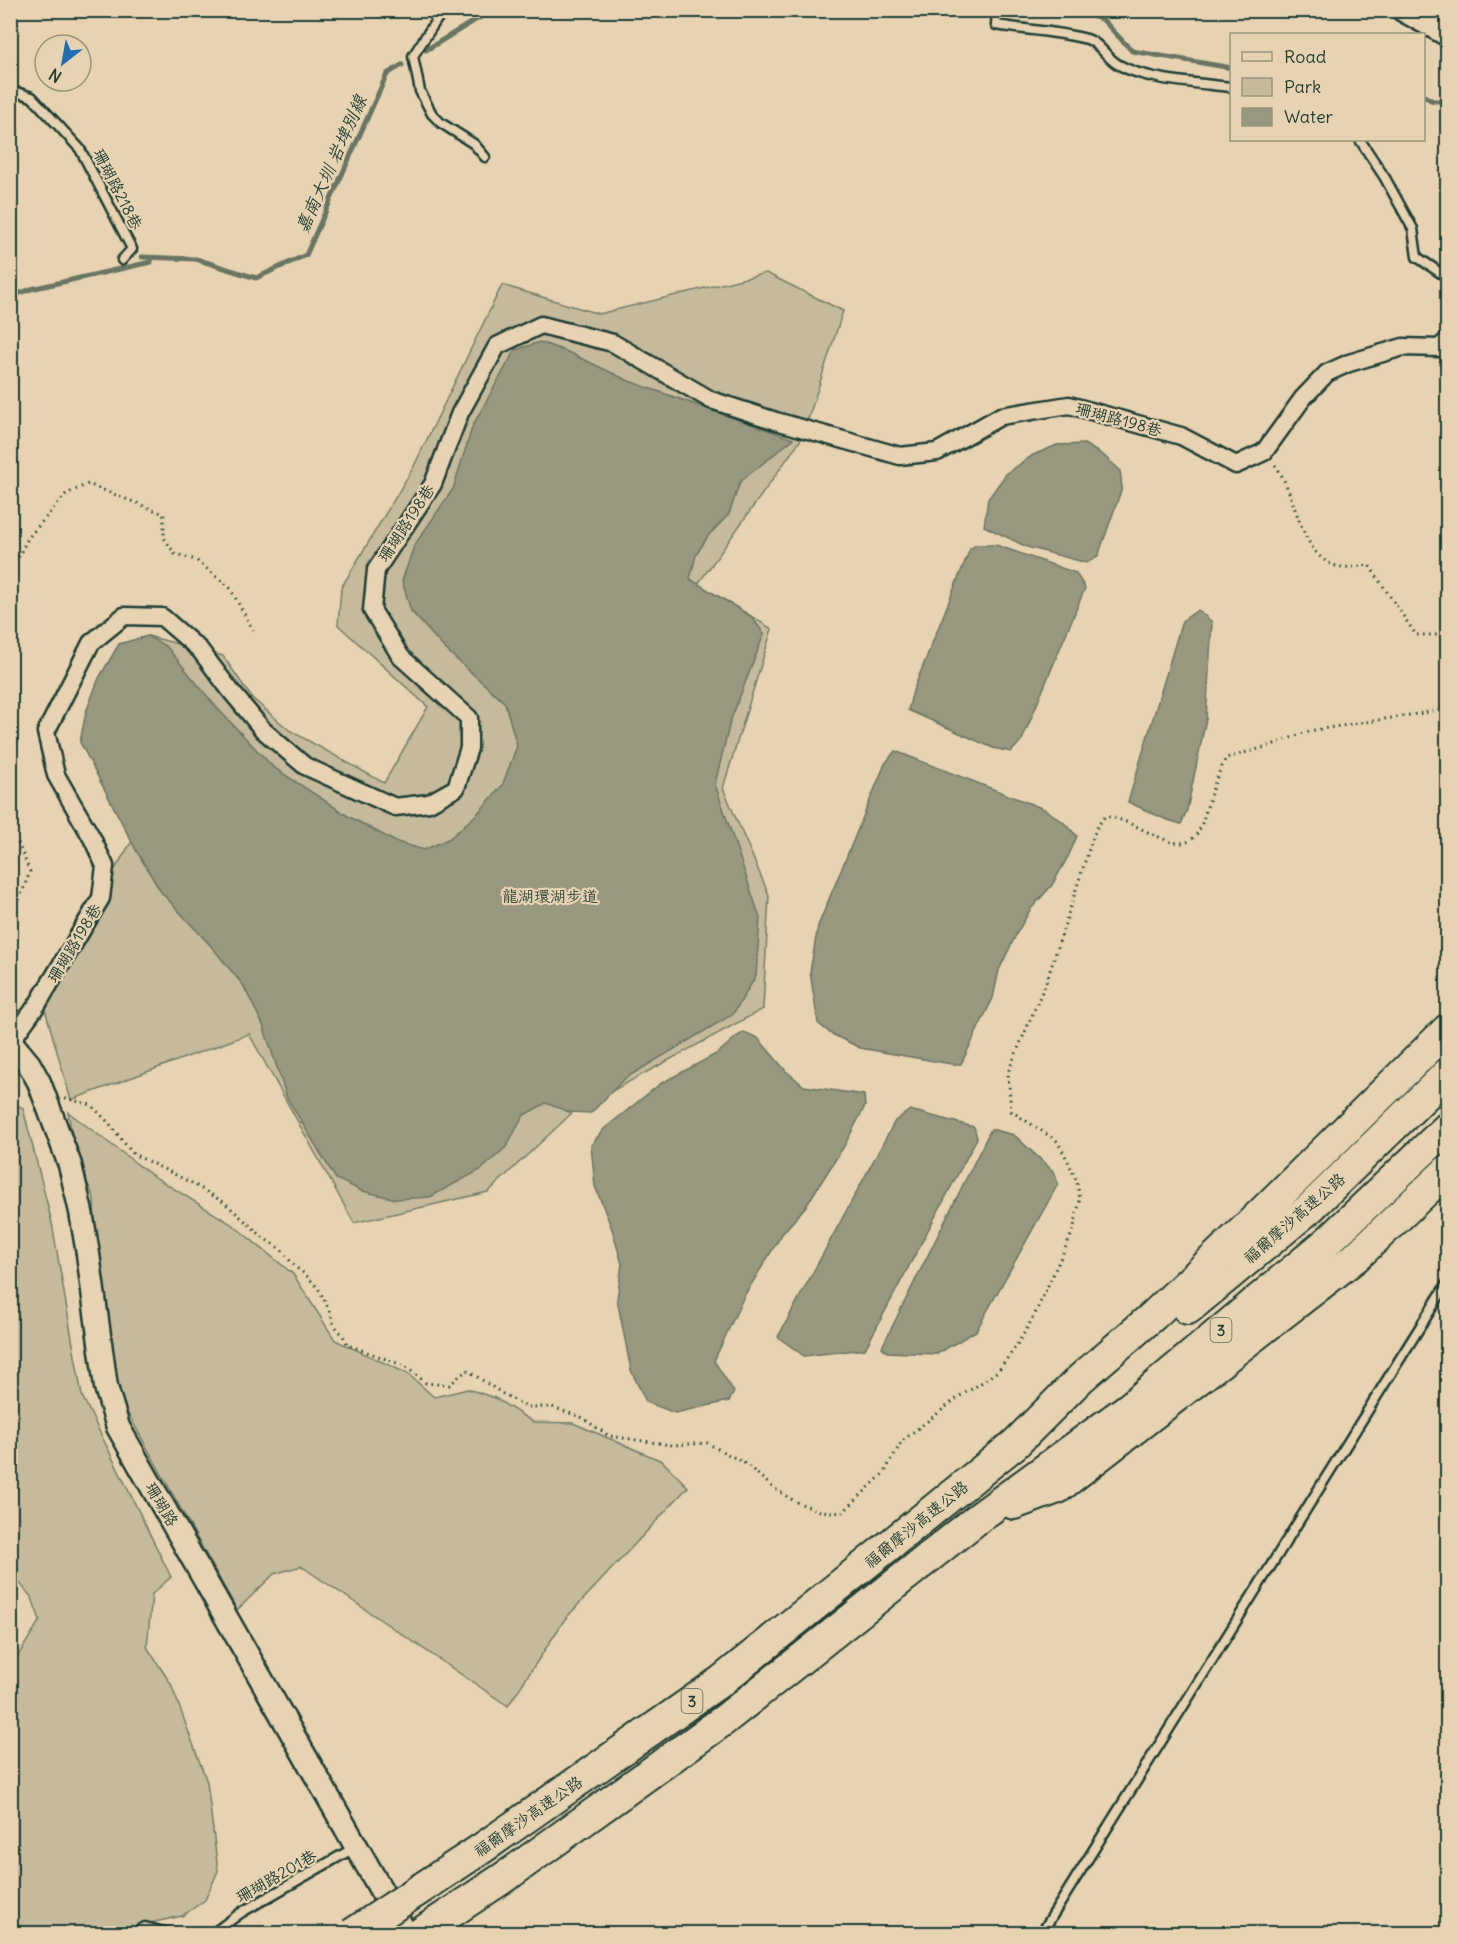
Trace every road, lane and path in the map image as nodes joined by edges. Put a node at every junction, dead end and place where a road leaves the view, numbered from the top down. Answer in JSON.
{"nodes":[{"id":1,"x":443,"y":10,"type":"edge"},
{"id":2,"x":997,"y":10,"type":"edge"},
{"id":3,"x":1403,"y":10,"type":"edge"},
{"id":4,"x":1448,"y":35,"type":"edge"},
{"id":5,"x":1230,"y":87,"type":"edge"},
{"id":6,"x":10,"y":90,"type":"edge"},
{"id":7,"x":1361,"y":141,"type":"edge"},
{"id":8,"x":485,"y":157,"type":"dead end"},
{"id":9,"x":122,"y":260,"type":"dead end"},
{"id":10,"x":1448,"y":278,"type":"edge"},
{"id":11,"x":1448,"y":340,"type":"edge"},
{"id":12,"x":1264,"y":452,"type":"junction"},
{"id":13,"x":10,"y":573,"type":"edge"},
{"id":14,"x":253,"y":630,"type":"dead end"},
{"id":15,"x":1448,"y":645,"type":"edge"},
{"id":16,"x":1448,"y":709,"type":"edge"},
{"id":17,"x":10,"y":834,"type":"edge"},
{"id":18,"x":10,"y":915,"type":"edge"},
{"id":19,"x":1448,"y":1029,"type":"edge"},
{"id":20,"x":11,"y":1041,"type":"edge"},
{"id":21,"x":1448,"y":1073,"type":"edge"},
{"id":22,"x":44,"y":1094,"type":"junction"},
{"id":23,"x":1448,"y":1127,"type":"edge"},
{"id":24,"x":1448,"y":1170,"type":"edge"},
{"id":25,"x":1448,"y":1282,"type":"edge"},
{"id":26,"x":1015,"y":1444,"type":"junction"},
{"id":27,"x":981,"y":1516,"type":"junction"},
{"id":28,"x":357,"y":1846,"type":"junction"},
{"id":29,"x":133,"y":1934,"type":"edge"},
{"id":30,"x":172,"y":1934,"type":"edge"},
{"id":31,"x":212,"y":1934,"type":"edge"},
{"id":32,"x":352,"y":1934,"type":"edge"},
{"id":33,"x":406,"y":1934,"type":"edge"},
{"id":34,"x":419,"y":1934,"type":"edge"},
{"id":35,"x":1041,"y":1934,"type":"edge"}],
"edges":[{"from":1,"to":8,"type":"lane"},
{"from":2,"to":5,"type":"lane"},
{"from":3,"to":4,"type":"street"},
{"from":6,"to":9,"type":"lane","name":"珊瑚路218巷"},
{"from":7,"to":10,"type":"lane"},
{"from":11,"to":12,"type":"street","name":"珊瑚路198巷"},
{"from":12,"to":15,"type":"path"},
{"from":12,"to":20,"type":"street","name":"珊瑚路198巷"},
{"from":13,"to":14,"type":"path"},
{"from":16,"to":22,"type":"path"},
{"from":17,"to":18,"type":"path"},
{"from":19,"to":26,"type":"highway"},
{"from":20,"to":22,"type":"street","name":"珊瑚路"},
{"from":21,"to":26,"type":"highway","name":"福爾摩沙高速公路","number":"3"},
{"from":22,"to":28,"type":"street","name":"珊瑚路"},
{"from":23,"to":27,"type":"highway","name":"福爾摩沙高速公路","number":"3"},
{"from":24,"to":27,"type":"highway"},
{"from":25,"to":35,"type":"lane"},
{"from":26,"to":32,"type":"highway","name":"福爾摩沙高速公路","number":"3","bridge":true},
{"from":27,"to":34,"type":"highway","name":"福爾摩沙高速公路","number":"3"},
{"from":28,"to":31,"type":"lane","name":"珊瑚路201巷"},
{"from":28,"to":33,"type":"street","name":"珊瑚路"},
{"from":29,"to":30,"type":"lane"}]}
